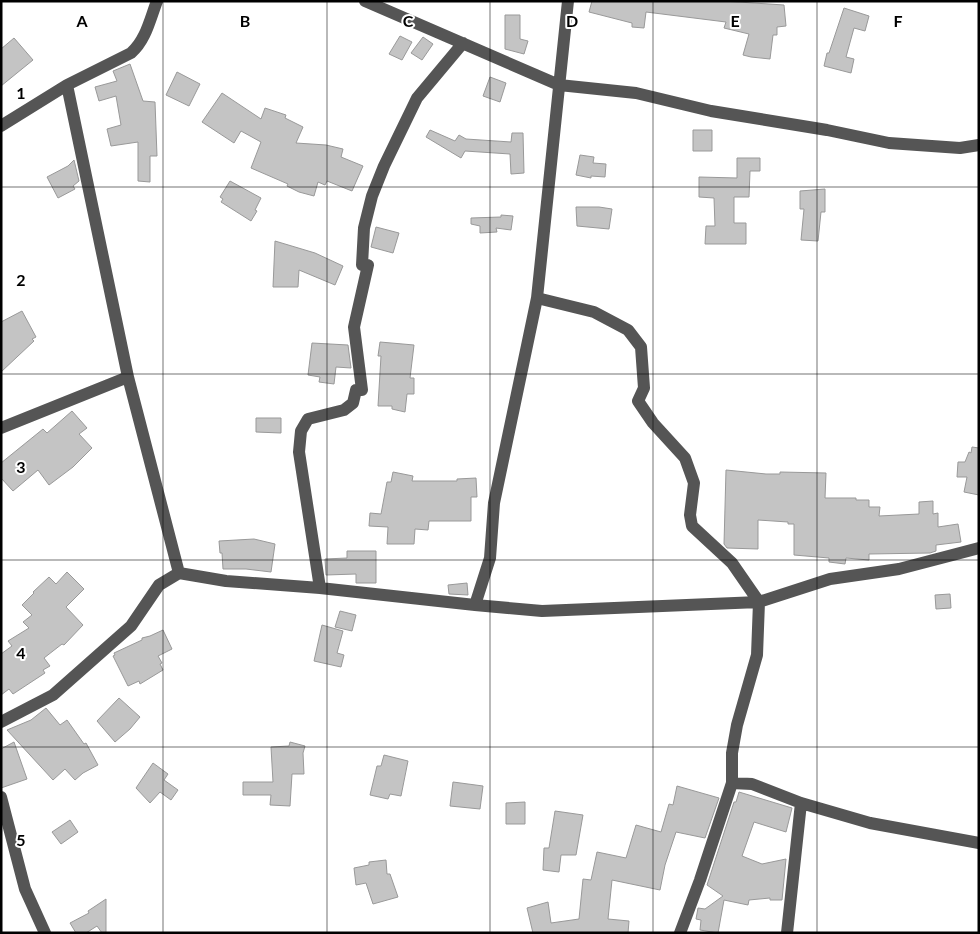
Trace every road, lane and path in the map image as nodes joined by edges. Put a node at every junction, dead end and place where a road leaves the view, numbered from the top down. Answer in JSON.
{"nodes":[{"id":1,"x":157,"y":1,"type":"edge"},
{"id":2,"x":365,"y":1,"type":"edge"},
{"id":3,"x":568,"y":1,"type":"edge"},
{"id":4,"x":463,"y":43,"type":"junction"},
{"id":5,"x":559,"y":85,"type":"junction"},
{"id":6,"x":67,"y":86,"type":"junction"},
{"id":7,"x":1,"y":126,"type":"edge"},
{"id":8,"x":979,"y":145,"type":"edge"},
{"id":9,"x":537,"y":298,"type":"junction"},
{"id":10,"x":128,"y":377,"type":"junction"},
{"id":11,"x":1,"y":428,"type":"edge"},
{"id":12,"x":979,"y":548,"type":"edge"},
{"id":13,"x":179,"y":573,"type":"junction"},
{"id":14,"x":320,"y":588,"type":"junction"},
{"id":15,"x":759,"y":602,"type":"junction"},
{"id":16,"x":475,"y":605,"type":"junction"},
{"id":17,"x":1,"y":722,"type":"edge"},
{"id":18,"x":732,"y":782,"type":"junction"},
{"id":19,"x":1,"y":797,"type":"edge"},
{"id":20,"x":801,"y":803,"type":"junction"},
{"id":21,"x":979,"y":843,"type":"edge"},
{"id":22,"x":45,"y":933,"type":"edge"},
{"id":23,"x":680,"y":933,"type":"edge"},
{"id":24,"x":787,"y":933,"type":"edge"}],
"edges":[{"from":1,"to":6,"type":"street"},
{"from":2,"to":4,"type":"street"},
{"from":3,"to":5,"type":"street"},
{"from":4,"to":5,"type":"street"},
{"from":4,"to":14,"type":"street"},
{"from":5,"to":8,"type":"street"},
{"from":5,"to":9,"type":"street"},
{"from":6,"to":7,"type":"street"},
{"from":6,"to":10,"type":"street"},
{"from":9,"to":15,"type":"street"},
{"from":9,"to":16,"type":"street"},
{"from":10,"to":11,"type":"street"},
{"from":10,"to":13,"type":"street"},
{"from":12,"to":15,"type":"street"},
{"from":13,"to":14,"type":"street"},
{"from":13,"to":17,"type":"street"},
{"from":14,"to":16,"type":"street"},
{"from":15,"to":16,"type":"street"},
{"from":15,"to":18,"type":"street"},
{"from":18,"to":20,"type":"street"},
{"from":18,"to":23,"type":"street"},
{"from":19,"to":22,"type":"street"},
{"from":20,"to":21,"type":"street"},
{"from":20,"to":24,"type":"street"}]}
